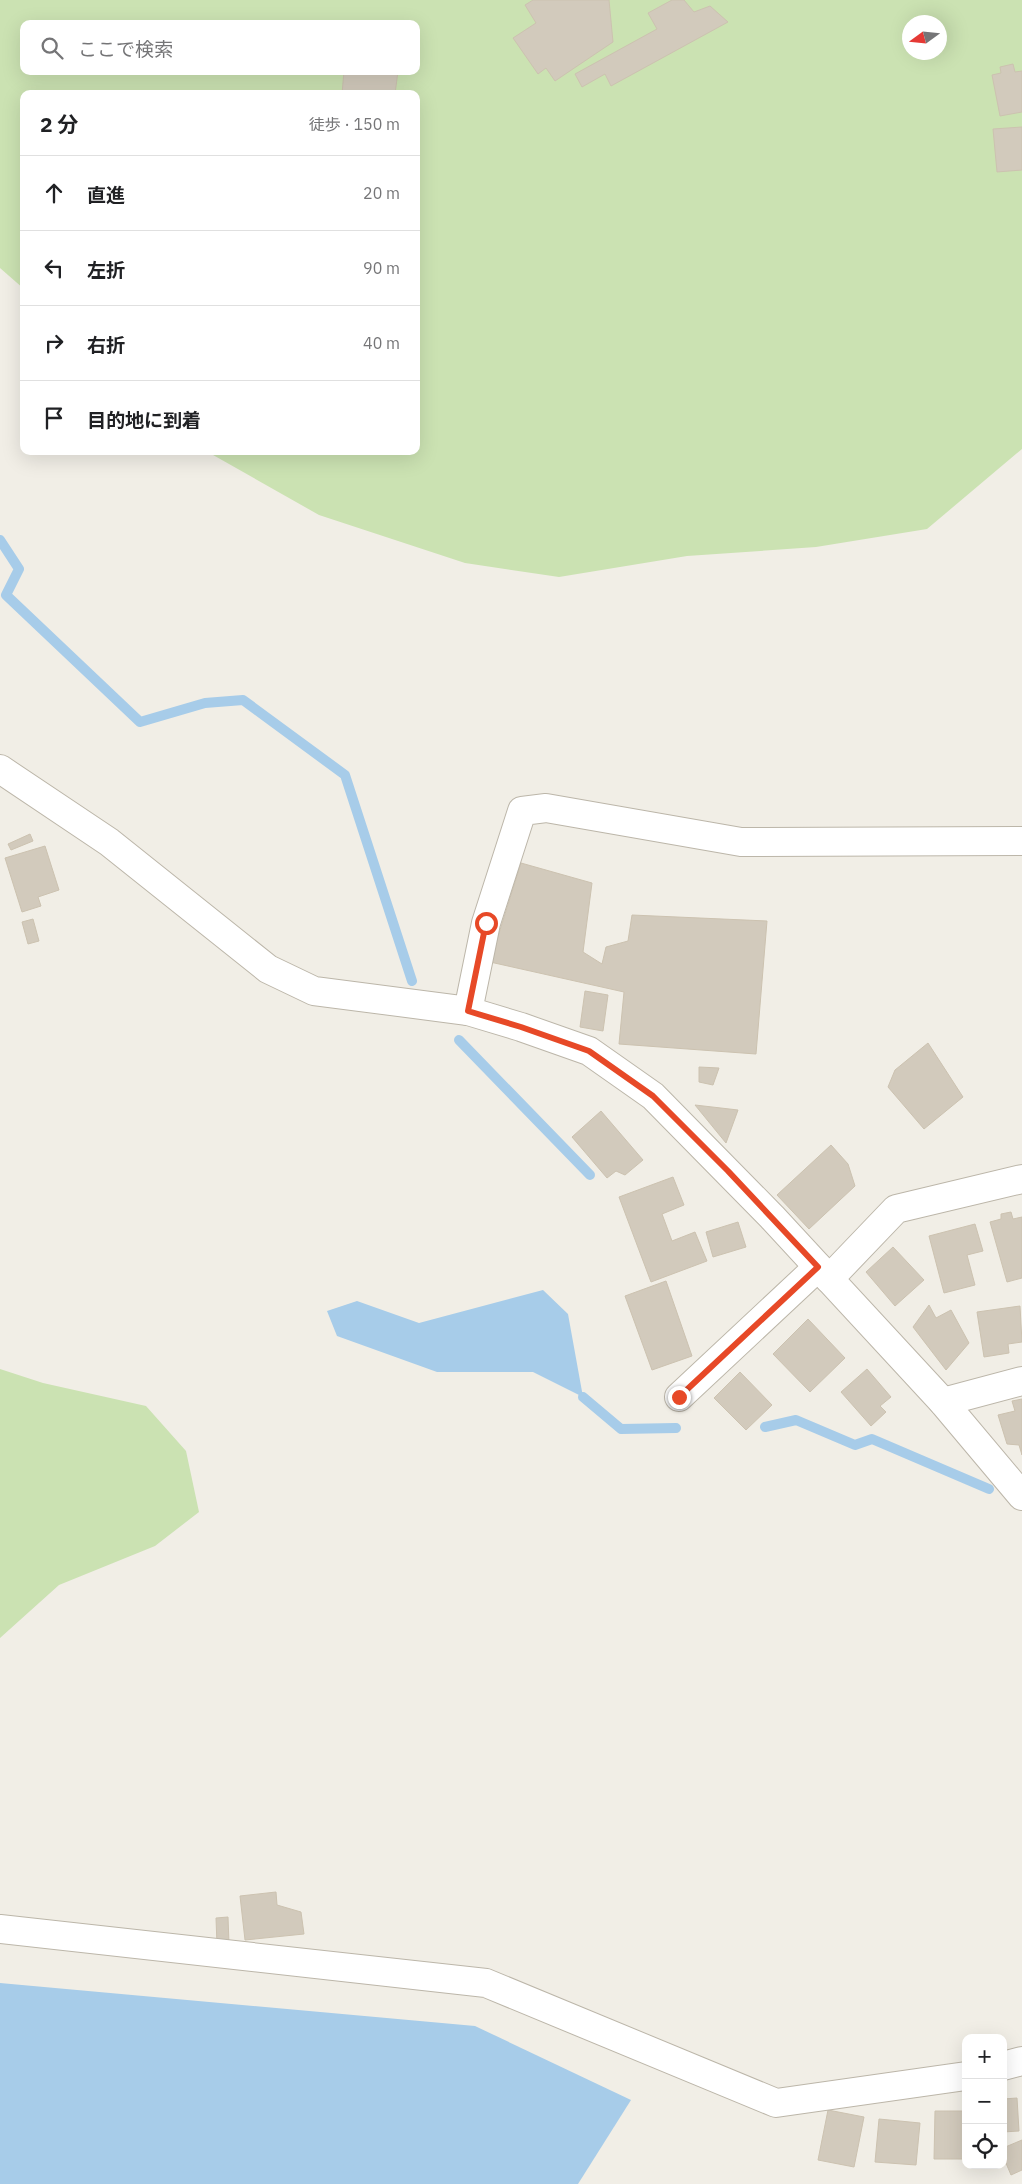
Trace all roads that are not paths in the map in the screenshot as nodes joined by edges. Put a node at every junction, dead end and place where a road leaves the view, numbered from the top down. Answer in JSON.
{"nodes":[{"id":1,"x":0,"y":769,"type":"edge"},
{"id":2,"x":1022,"y":840,"type":"edge"},
{"id":3,"x":468,"y":1011,"type":"junction"},
{"id":4,"x":1022,"y":1179,"type":"edge"},
{"id":5,"x":824,"y":1273,"type":"junction"},
{"id":6,"x":1022,"y":1381,"type":"edge"},
{"id":7,"x":679,"y":1397,"type":"dead end"},
{"id":8,"x":943,"y":1402,"type":"junction"},
{"id":9,"x":1022,"y":1496,"type":"edge"},
{"id":10,"x":0,"y":1929,"type":"edge"},
{"id":11,"x":1022,"y":2061,"type":"edge"},
{"id":12,"x":1007,"y":2065,"type":"edge"},
{"id":13,"x":962,"y":2077,"type":"edge"}],
"edges":[{"from":1,"to":3,"type":"street"},
{"from":2,"to":3,"type":"street"},
{"from":3,"to":5,"type":"street"},
{"from":4,"to":5,"type":"street"},
{"from":5,"to":7,"type":"street"},
{"from":5,"to":8,"type":"street"},
{"from":6,"to":8,"type":"street"},
{"from":8,"to":9,"type":"street"},
{"from":10,"to":13,"type":"street"},
{"from":11,"to":12,"type":"street"}]}
